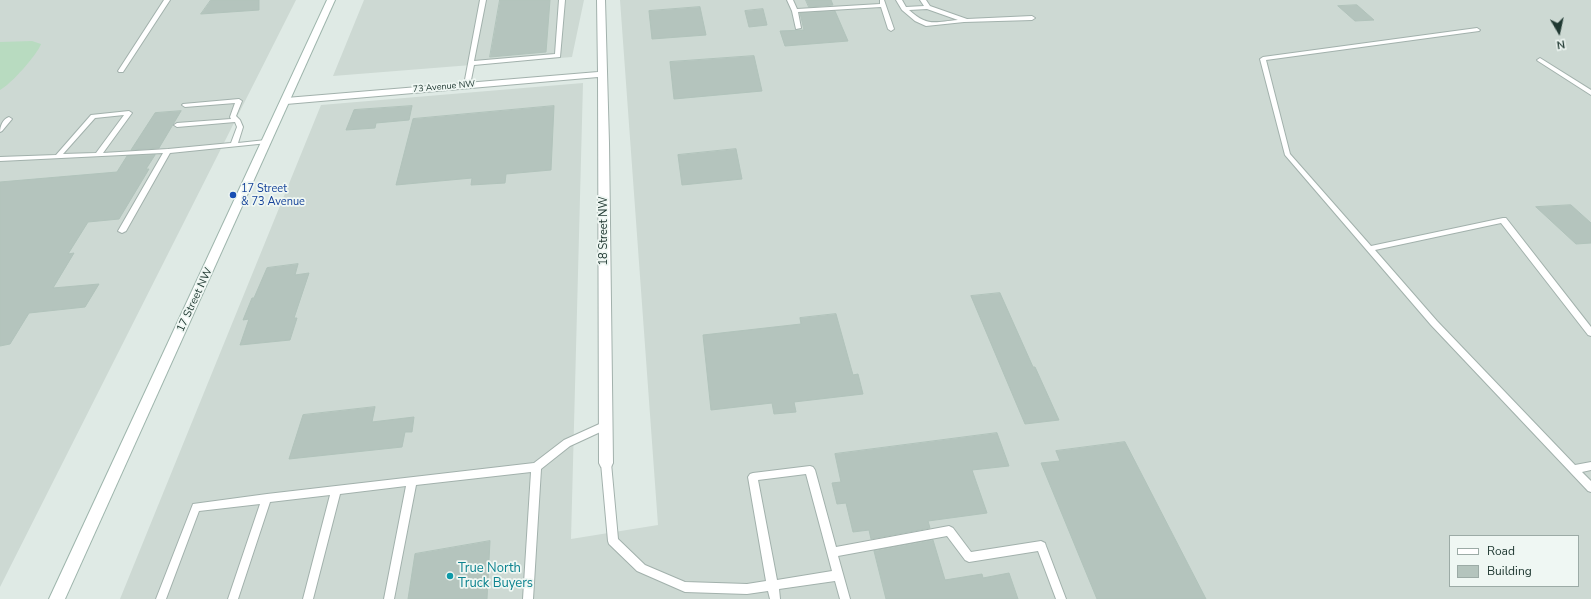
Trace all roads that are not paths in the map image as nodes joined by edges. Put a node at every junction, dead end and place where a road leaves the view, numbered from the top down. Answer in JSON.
{"nodes":[{"id":1,"x":167,"y":0,"type":"edge"},
{"id":2,"x":331,"y":0,"type":"edge"},
{"id":3,"x":482,"y":0,"type":"edge"},
{"id":4,"x":562,"y":0,"type":"edge"},
{"id":5,"x":601,"y":0,"type":"edge"},
{"id":6,"x":790,"y":0,"type":"edge"},
{"id":7,"x":899,"y":0,"type":"edge"},
{"id":8,"x":923,"y":0,"type":"edge"},
{"id":9,"x":882,"y":3,"type":"edge"},
{"id":10,"x":928,"y":7,"type":"junction"},
{"id":11,"x":904,"y":9,"type":"junction"},
{"id":12,"x":795,"y":11,"type":"junction"},
{"id":13,"x":1032,"y":18,"type":"dead end"},
{"id":14,"x":966,"y":21,"type":"junction"},
{"id":15,"x":798,"y":28,"type":"dead end"},
{"id":16,"x":891,"y":29,"type":"dead end"},
{"id":17,"x":1477,"y":30,"type":"dead end"},
{"id":18,"x":1540,"y":60,"type":"dead end"},
{"id":19,"x":471,"y":63,"type":"junction"},
{"id":20,"x":121,"y":71,"type":"dead end"},
{"id":21,"x":603,"y":74,"type":"junction"},
{"id":22,"x":467,"y":85,"type":"junction"},
{"id":23,"x":1591,"y":93,"type":"edge"},
{"id":24,"x":286,"y":101,"type":"junction"},
{"id":25,"x":185,"y":105,"type":"dead end"},
{"id":26,"x":9,"y":119,"type":"dead end"},
{"id":27,"x":237,"y":120,"type":"junction"},
{"id":28,"x":177,"y":125,"type":"dead end"},
{"id":29,"x":0,"y":130,"type":"edge"},
{"id":30,"x":266,"y":142,"type":"junction"},
{"id":31,"x":234,"y":144,"type":"junction"},
{"id":32,"x":168,"y":151,"type":"junction"},
{"id":33,"x":98,"y":155,"type":"junction"},
{"id":34,"x":58,"y":156,"type":"junction"},
{"id":35,"x":0,"y":159,"type":"edge"},
{"id":36,"x":122,"y":231,"type":"dead end"},
{"id":37,"x":1369,"y":249,"type":"junction"},
{"id":38,"x":1591,"y":333,"type":"edge"},
{"id":39,"x":606,"y":425,"type":"junction"},
{"id":40,"x":606,"y":463,"type":"joint"},
{"id":41,"x":1591,"y":466,"type":"edge"},
{"id":42,"x":536,"y":467,"type":"junction"},
{"id":43,"x":1573,"y":469,"type":"junction"},
{"id":44,"x":412,"y":482,"type":"junction"},
{"id":45,"x":1591,"y":488,"type":"edge"},
{"id":46,"x":336,"y":490,"type":"junction"},
{"id":47,"x":267,"y":498,"type":"junction"},
{"id":48,"x":833,"y":552,"type":"junction"},
{"id":49,"x":839,"y":575,"type":"junction"},
{"id":50,"x":772,"y":585,"type":"junction"},
{"id":51,"x":57,"y":599,"type":"edge"},
{"id":52,"x":161,"y":599,"type":"edge"},
{"id":53,"x":233,"y":599,"type":"edge"},
{"id":54,"x":308,"y":599,"type":"edge"},
{"id":55,"x":389,"y":599,"type":"edge"},
{"id":56,"x":528,"y":599,"type":"edge"},
{"id":57,"x":775,"y":599,"type":"edge"},
{"id":58,"x":845,"y":599,"type":"edge"},
{"id":59,"x":1061,"y":599,"type":"edge"}],
"edges":[{"from":1,"to":20,"type":"lane"},
{"from":2,"to":24,"type":"street","name":"17 Street NW"},
{"from":3,"to":19,"type":"lane"},
{"from":4,"to":19,"type":"lane"},
{"from":5,"to":21,"type":"street","name":"18 Street NW"},
{"from":6,"to":12,"type":"lane"},
{"from":7,"to":11,"type":"lane"},
{"from":8,"to":10,"type":"lane"},
{"from":9,"to":12,"type":"lane"},
{"from":9,"to":16,"type":"lane"},
{"from":10,"to":11,"type":"lane"},
{"from":10,"to":14,"type":"lane"},
{"from":11,"to":14,"type":"lane"},
{"from":12,"to":15,"type":"lane"},
{"from":13,"to":14,"type":"lane"},
{"from":17,"to":37,"type":"lane"},
{"from":18,"to":23,"type":"lane"},
{"from":19,"to":22,"type":"lane"},
{"from":21,"to":22,"type":"street","name":"73 Avenue NW"},
{"from":21,"to":39,"type":"street","name":"18 Street NW"},
{"from":22,"to":24,"type":"street","name":"73 Avenue NW"},
{"from":24,"to":30,"type":"street","name":"17 Street NW"},
{"from":25,"to":27,"type":"lane"},
{"from":26,"to":29,"type":"lane"},
{"from":27,"to":28,"type":"lane"},
{"from":27,"to":31,"type":"lane"},
{"from":30,"to":31,"type":"lane"},
{"from":30,"to":51,"type":"street","name":"17 Street NW"},
{"from":31,"to":32,"type":"lane"},
{"from":32,"to":33,"type":"lane"},
{"from":32,"to":36,"type":"lane"},
{"from":33,"to":34,"type":"lane"},
{"from":33,"to":34,"type":"lane"},
{"from":34,"to":35,"type":"lane"},
{"from":37,"to":38,"type":"lane"},
{"from":37,"to":43,"type":"lane"},
{"from":39,"to":40,"type":"street","name":"18 Street NW"},
{"from":39,"to":42,"type":"lane"},
{"from":40,"to":50,"type":"lane"},
{"from":41,"to":43,"type":"lane"},
{"from":42,"to":44,"type":"lane"},
{"from":42,"to":56,"type":"lane"},
{"from":43,"to":45,"type":"lane"},
{"from":44,"to":46,"type":"lane"},
{"from":44,"to":55,"type":"lane"},
{"from":46,"to":47,"type":"lane"},
{"from":46,"to":54,"type":"lane"},
{"from":47,"to":52,"type":"lane"},
{"from":47,"to":53,"type":"lane"},
{"from":48,"to":49,"type":"lane"},
{"from":48,"to":50,"type":"lane"},
{"from":48,"to":59,"type":"lane"},
{"from":49,"to":50,"type":"lane"},
{"from":49,"to":58,"type":"lane"},
{"from":50,"to":57,"type":"lane"}]}
